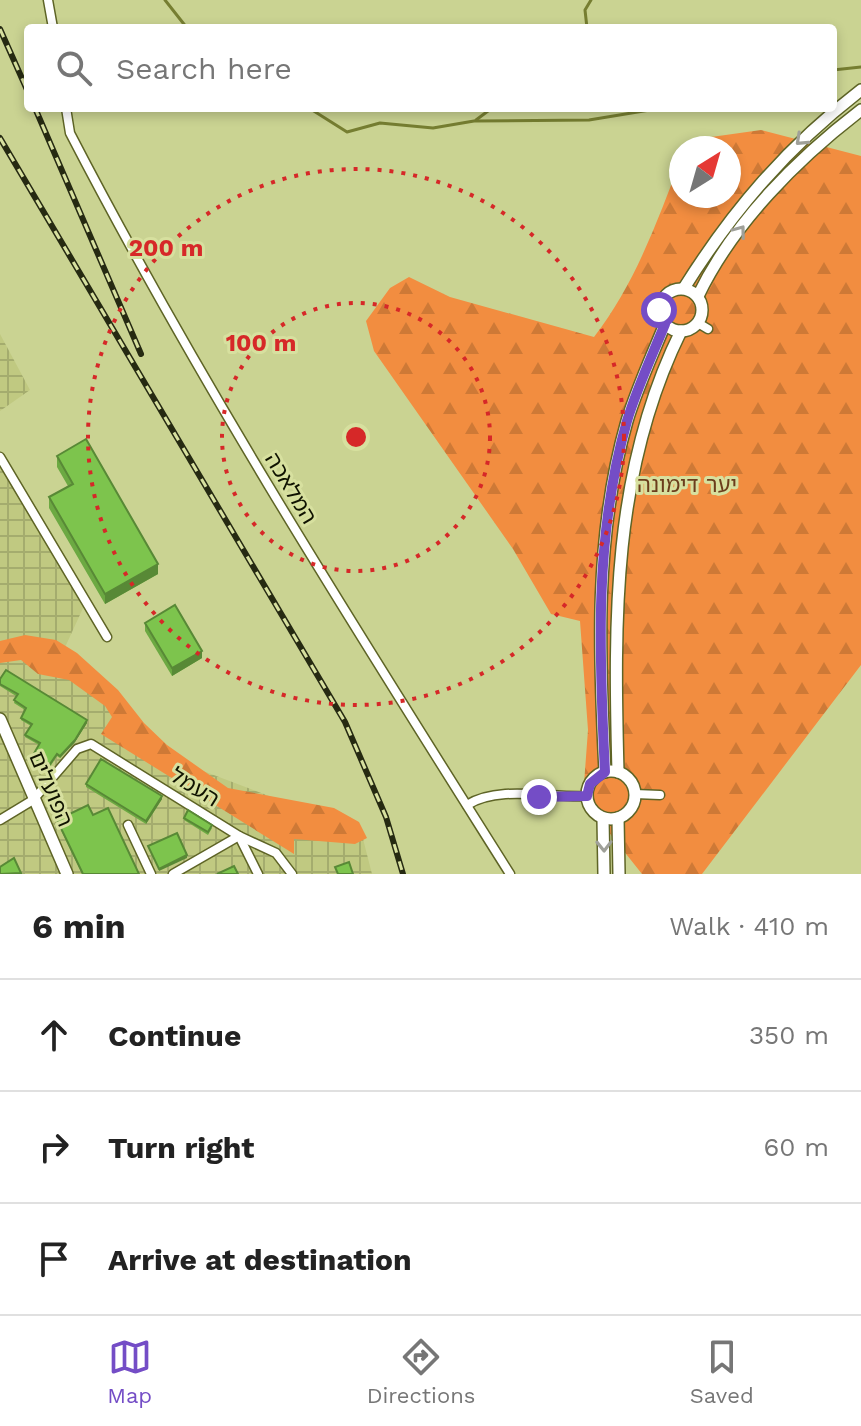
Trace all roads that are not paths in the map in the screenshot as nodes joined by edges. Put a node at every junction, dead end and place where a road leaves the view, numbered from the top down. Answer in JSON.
{"nodes":[{"id":1,"x":48,"y":0,"type":"edge"},
{"id":2,"x":52,"y":24,"type":"edge"},
{"id":3,"x":861,"y":90,"type":"edge"},
{"id":4,"x":837,"y":110,"type":"edge"},
{"id":5,"x":861,"y":110,"type":"edge"},
{"id":6,"x":67,"y":112,"type":"edge"},
{"id":7,"x":834,"y":112,"type":"edge"},
{"id":8,"x":684,"y":288,"type":"junction"},
{"id":9,"x":698,"y":296,"type":"junction"},
{"id":10,"x":665,"y":324,"type":"junction"},
{"id":11,"x":681,"y":331,"type":"junction"},
{"id":12,"x":0,"y":457,"type":"edge"},
{"id":13,"x":107,"y":637,"type":"dead end"},
{"id":14,"x":0,"y":719,"type":"edge"},
{"id":15,"x":605,"y":772,"type":"junction"},
{"id":16,"x":618,"y":772,"type":"junction"},
{"id":17,"x":635,"y":794,"type":"junction"},
{"id":18,"x":660,"y":795,"type":"dead end"},
{"id":19,"x":587,"y":796,"type":"junction"},
{"id":20,"x":33,"y":800,"type":"junction"},
{"id":21,"x":467,"y":805,"type":"junction"},
{"id":22,"x":603,"y":818,"type":"junction"},
{"id":23,"x":618,"y":818,"type":"junction"},
{"id":24,"x":0,"y":820,"type":"edge"},
{"id":25,"x":128,"y":825,"type":"dead end"},
{"id":26,"x":239,"y":836,"type":"junction"},
{"id":27,"x":67,"y":874,"type":"edge"},
{"id":28,"x":151,"y":874,"type":"edge"},
{"id":29,"x":173,"y":874,"type":"edge"},
{"id":30,"x":258,"y":874,"type":"edge"},
{"id":31,"x":292,"y":874,"type":"edge"},
{"id":32,"x":510,"y":874,"type":"edge"},
{"id":33,"x":604,"y":874,"type":"edge"},
{"id":34,"x":619,"y":874,"type":"edge"}],
"edges":[{"from":1,"to":2,"type":"street"},
{"from":3,"to":4,"type":"main road","one_way":true},
{"from":9,"to":5,"type":"main road","one_way":true},
{"from":6,"to":21,"type":"street","name":"המלאכה"},
{"from":7,"to":8,"type":"main road","one_way":true},
{"from":8,"to":9,"type":"main road"},
{"from":8,"to":10,"type":"main road"},
{"from":9,"to":11,"type":"main road"},
{"from":10,"to":11,"type":"main road"},
{"from":10,"to":15,"type":"main road"},
{"from":11,"to":16,"type":"main road"},
{"from":12,"to":13,"type":"street"},
{"from":14,"to":20,"type":"main road","name":"הפועלים"},
{"from":15,"to":16,"type":"main road"},
{"from":15,"to":19,"type":"main road"},
{"from":16,"to":17,"type":"main road"},
{"from":17,"to":18,"type":"street"},
{"from":17,"to":23,"type":"main road"},
{"from":19,"to":21,"type":"street"},
{"from":19,"to":22,"type":"main road"},
{"from":20,"to":24,"type":"street"},
{"from":20,"to":26,"type":"street","name":"העמל"},
{"from":20,"to":27,"type":"main road","name":"הפועלים"},
{"from":21,"to":32,"type":"street","name":"המלאכה"},
{"from":22,"to":23,"type":"main road"},
{"from":22,"to":33,"type":"main road","one_way":true},
{"from":23,"to":34,"type":"main road"},
{"from":25,"to":28,"type":"street"},
{"from":26,"to":29,"type":"street"},
{"from":26,"to":30,"type":"street"},
{"from":26,"to":31,"type":"street","name":"העמל"}]}
